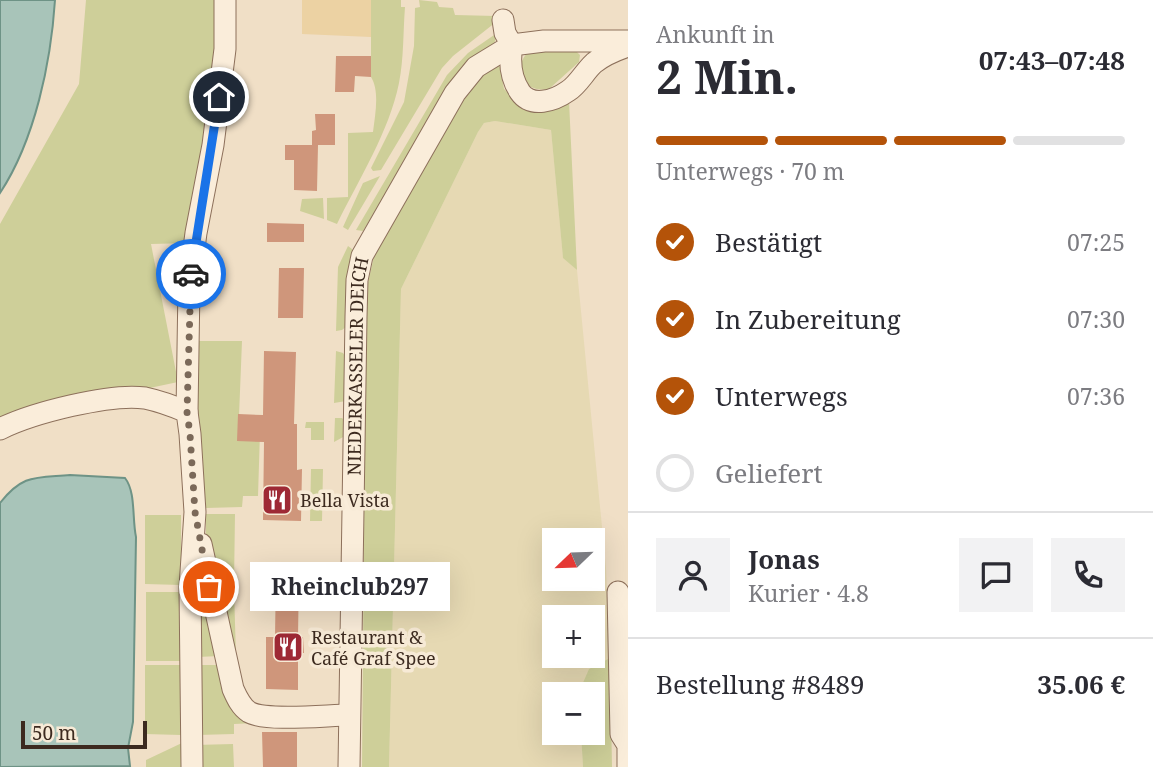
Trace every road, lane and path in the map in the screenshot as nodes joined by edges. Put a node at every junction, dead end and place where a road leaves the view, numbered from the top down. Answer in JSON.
{"nodes":[{"id":1,"x":225,"y":0,"type":"edge"},
{"id":2,"x":503,"y":20,"type":"dead end"},
{"id":3,"x":628,"y":43,"type":"edge"},
{"id":4,"x":512,"y":45,"type":"junction"},
{"id":5,"x":187,"y":412,"type":"junction"},
{"id":6,"x":0,"y":429,"type":"edge"},
{"id":7,"x":195,"y":512,"type":"junction"},
{"id":8,"x":618,"y":592,"type":"dead end"},
{"id":9,"x":349,"y":715,"type":"junction"},
{"id":10,"x":628,"y":745,"type":"edge"},
{"id":11,"x":192,"y":767,"type":"edge"},
{"id":12,"x":349,"y":767,"type":"edge"},
{"id":13,"x":628,"y":767,"type":"edge"}],
"edges":[{"from":1,"to":5,"type":"street"},
{"from":2,"to":4,"type":"street"},
{"from":3,"to":4,"type":"street"},
{"from":3,"to":4,"type":"street"},
{"from":4,"to":9,"type":"street","name":"NIEDERKASSELER DEICH"},
{"from":5,"to":6,"type":"street"},
{"from":5,"to":7,"type":"street"},
{"from":7,"to":9,"type":"street"},
{"from":7,"to":11,"type":"street"},
{"from":8,"to":10,"type":"street"},
{"from":9,"to":12,"type":"street","name":"NIEDERKASSELER DEICH"},
{"from":10,"to":13,"type":"street"}]}
